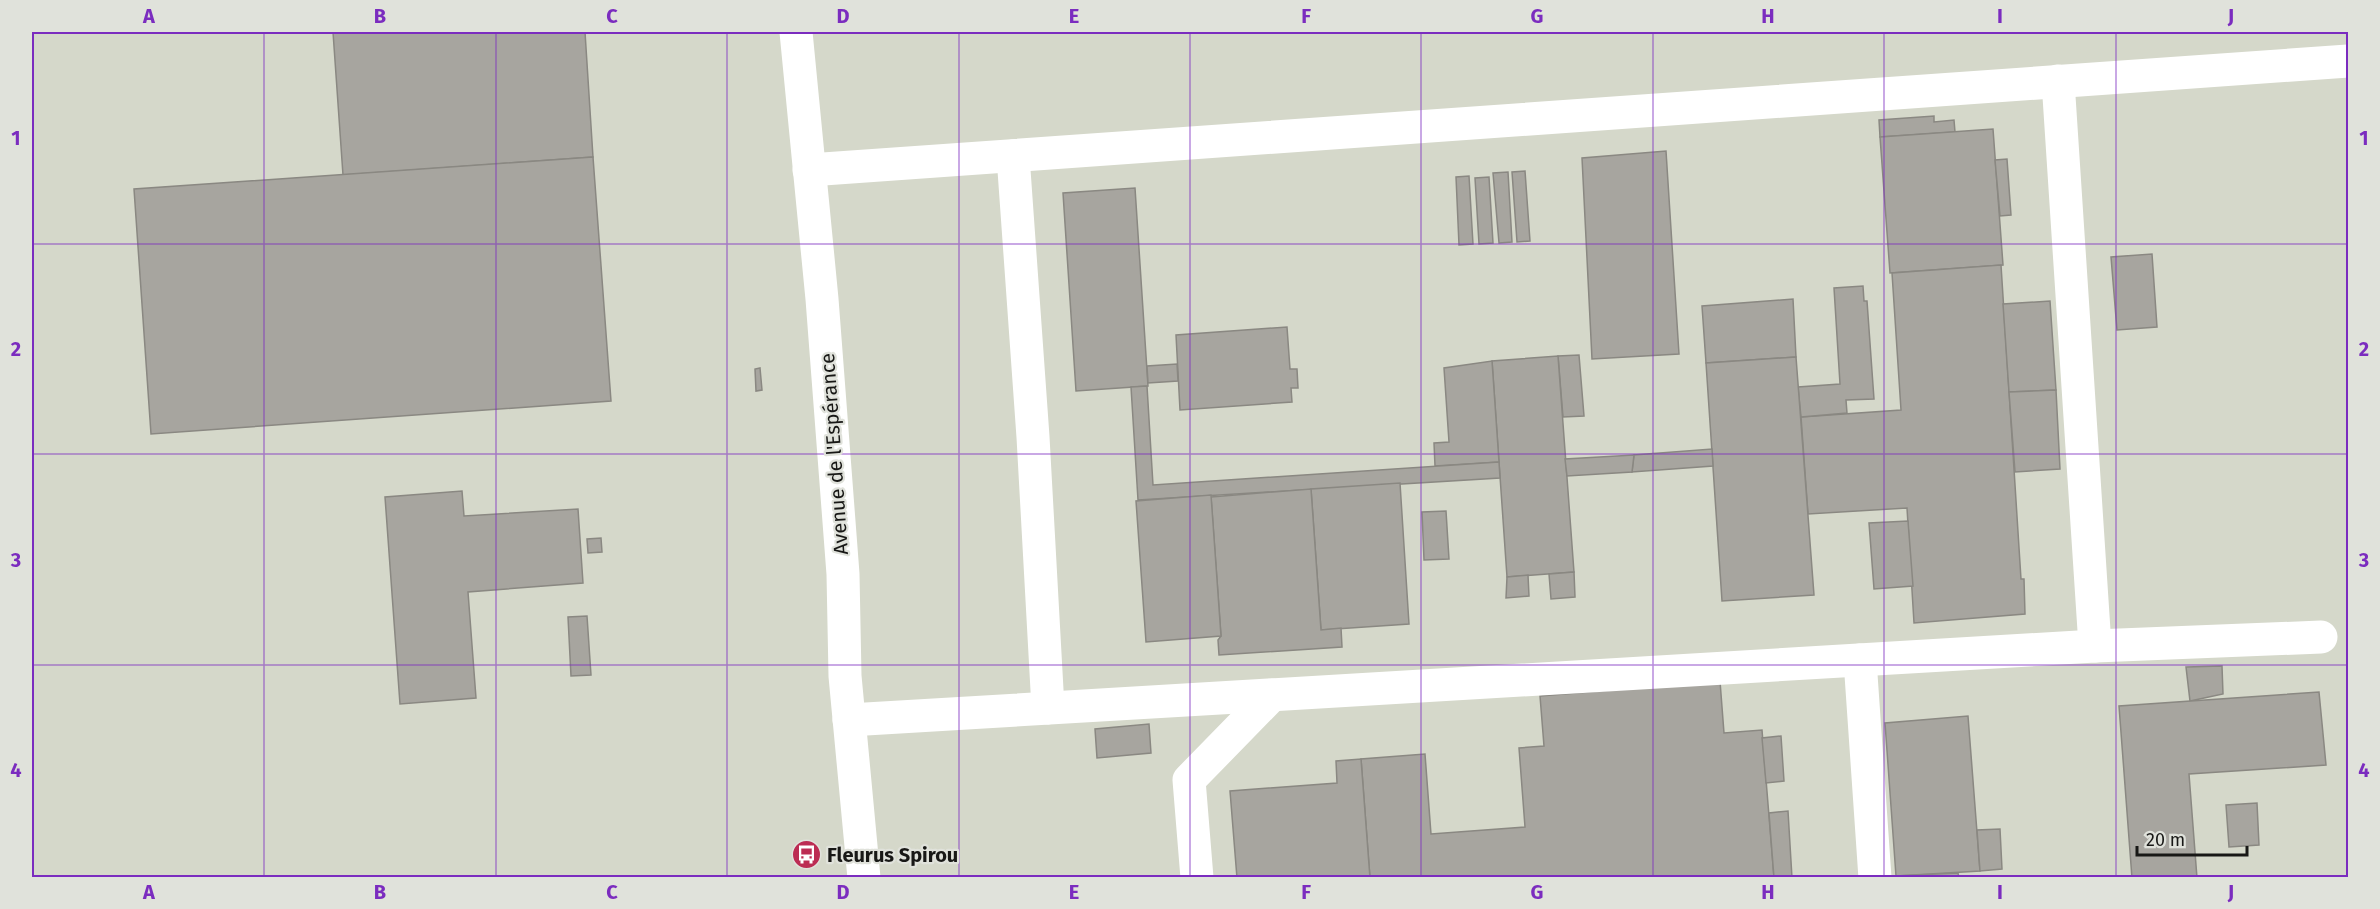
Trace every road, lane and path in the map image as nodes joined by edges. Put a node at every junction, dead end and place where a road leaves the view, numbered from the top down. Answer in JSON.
{"nodes":[{"id":1,"x":796,"y":32,"type":"edge"},
{"id":2,"x":2349,"y":61,"type":"edge"},
{"id":3,"x":2058,"y":81,"type":"junction"},
{"id":4,"x":1013,"y":156,"type":"junction"},
{"id":5,"x":809,"y":170,"type":"junction"},
{"id":6,"x":2321,"y":637,"type":"dead end"},
{"id":7,"x":2096,"y":646,"type":"junction"},
{"id":8,"x":1860,"y":660,"type":"junction"},
{"id":9,"x":1272,"y":695,"type":"junction"},
{"id":10,"x":1048,"y":708,"type":"junction"},
{"id":11,"x":849,"y":720,"type":"junction"},
{"id":12,"x":864,"y":878,"type":"edge"},
{"id":13,"x":1197,"y":878,"type":"edge"},
{"id":14,"x":1875,"y":878,"type":"edge"}],
"edges":[{"from":1,"to":5,"type":"street","name":"Avenue de l'Espérance"},
{"from":2,"to":3,"type":"street"},
{"from":3,"to":4,"type":"street"},
{"from":3,"to":7,"type":"street"},
{"from":4,"to":5,"type":"street"},
{"from":4,"to":10,"type":"street"},
{"from":5,"to":11,"type":"street","name":"Avenue de l'Espérance"},
{"from":6,"to":7,"type":"street"},
{"from":7,"to":8,"type":"street"},
{"from":8,"to":9,"type":"street"},
{"from":8,"to":14,"type":"street"},
{"from":9,"to":10,"type":"street"},
{"from":9,"to":13,"type":"street"},
{"from":10,"to":11,"type":"street"},
{"from":11,"to":12,"type":"street","name":"Avenue de l'Espérance"}]}
